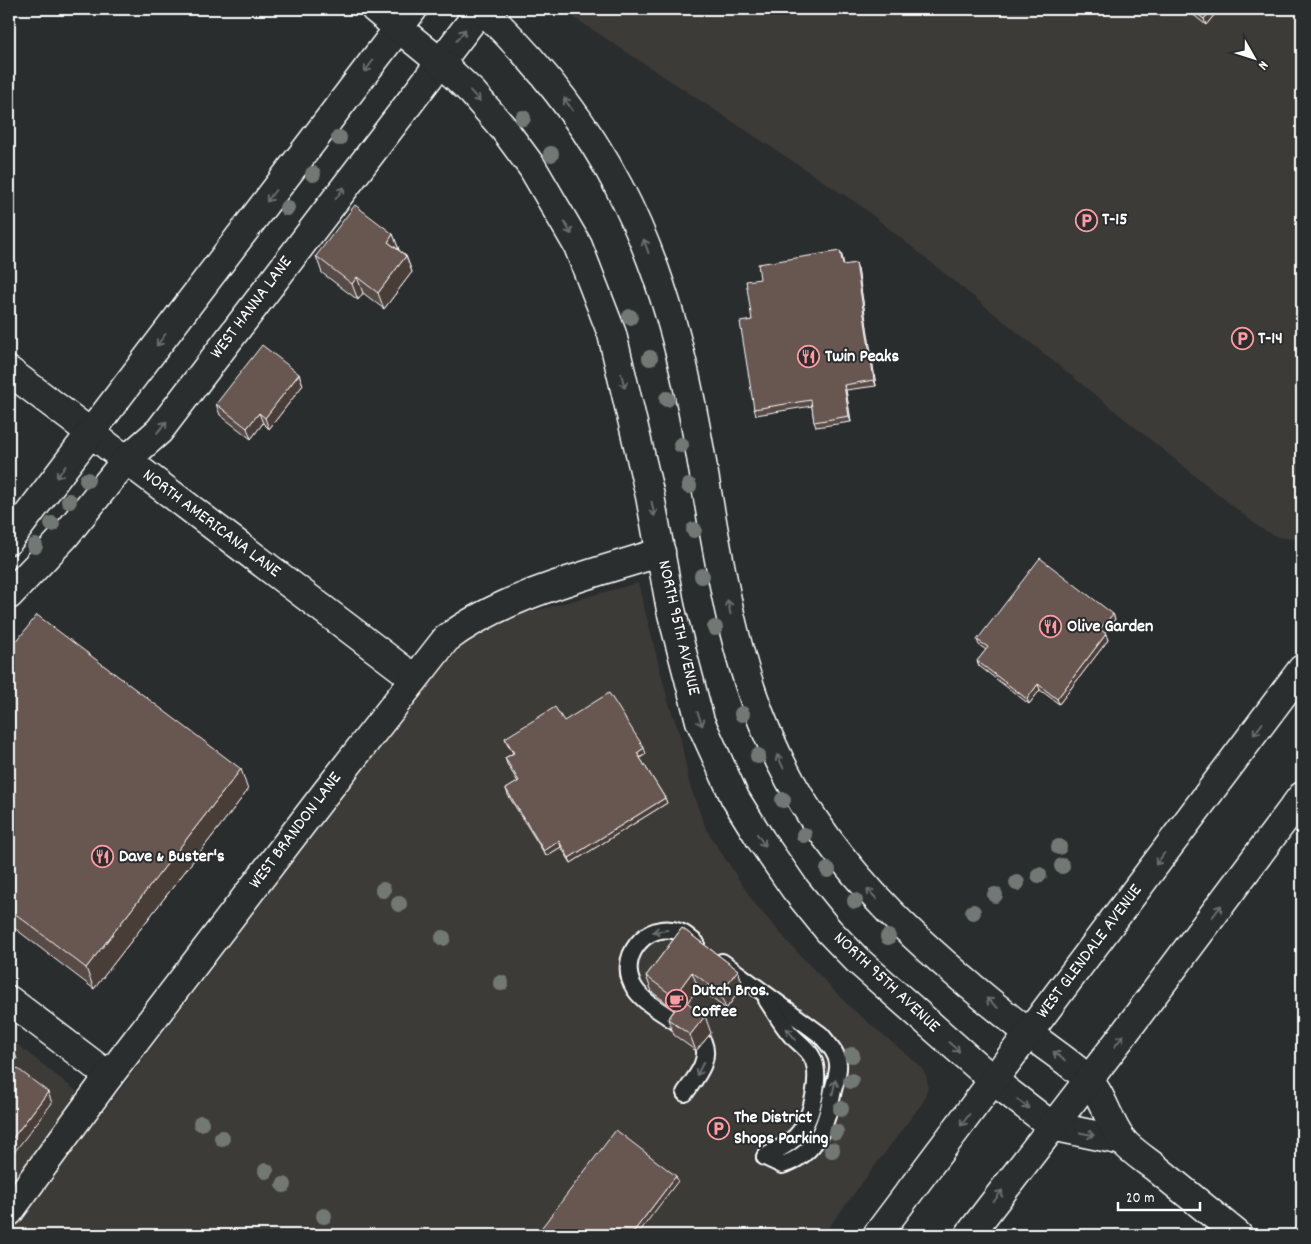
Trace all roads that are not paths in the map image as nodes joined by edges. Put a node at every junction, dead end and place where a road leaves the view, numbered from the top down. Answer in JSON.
{"nodes":[{"id":1,"x":375,"y":9,"type":"edge"},
{"id":2,"x":482,"y":9,"type":"edge"},
{"id":3,"x":406,"y":18,"type":"edge"},
{"id":4,"x":440,"y":62,"type":"junction"},
{"id":5,"x":9,"y":371,"type":"edge"},
{"id":6,"x":91,"y":433,"type":"junction"},
{"id":7,"x":126,"y":460,"type":"junction"},
{"id":8,"x":9,"y":540,"type":"edge"},
{"id":9,"x":661,"y":552,"type":"junction"},
{"id":10,"x":9,"y":595,"type":"edge"},
{"id":11,"x":1302,"y":669,"type":"edge"},
{"id":12,"x":414,"y":678,"type":"junction"},
{"id":13,"x":1302,"y":796,"type":"edge"},
{"id":14,"x":759,"y":990,"type":"junction"},
{"id":15,"x":9,"y":1000,"type":"edge"},
{"id":16,"x":681,"y":1025,"type":"edge"},
{"id":17,"x":1030,"y":1034,"type":"junction"},
{"id":18,"x":703,"y":1042,"type":"dead end"},
{"id":19,"x":109,"y":1076,"type":"junction"},
{"id":20,"x":1088,"y":1079,"type":"junction"},
{"id":21,"x":994,"y":1081,"type":"junction"},
{"id":22,"x":685,"y":1093,"type":"dead end"},
{"id":23,"x":1052,"y":1126,"type":"junction"},
{"id":24,"x":1123,"y":1141,"type":"junction"},
{"id":25,"x":9,"y":1212,"type":"edge"},
{"id":26,"x":877,"y":1235,"type":"edge"},
{"id":27,"x":969,"y":1235,"type":"edge"},
{"id":28,"x":1238,"y":1235,"type":"edge"}],
"edges":[{"from":1,"to":3,"type":"street","name":"NORTH 95TH AVENUE"},
{"from":4,"to":2,"type":"street","name":"WEST HANNA LANE","one_way":true},
{"from":17,"to":2,"type":"street","name":"NORTH 95TH AVENUE","one_way":true},
{"from":3,"to":4,"type":"street","name":"NORTH 95TH AVENUE"},
{"from":3,"to":6,"type":"street","one_way":true},
{"from":7,"to":4,"type":"street","name":"WEST HANNA LANE","one_way":true},
{"from":4,"to":9,"type":"street","name":"NORTH 95TH AVENUE","one_way":true},
{"from":5,"to":6,"type":"street","name":"NORTH AMERICANA LANE"},
{"from":6,"to":7,"type":"street","name":"NORTH AMERICANA LANE"},
{"from":6,"to":8,"type":"street","one_way":true},
{"from":7,"to":10,"type":"street","name":"WEST HANNA LANE"},
{"from":7,"to":12,"type":"street","name":"NORTH AMERICANA LANE"},
{"from":9,"to":12,"type":"street","name":"WEST BRANDON LANE"},
{"from":9,"to":21,"type":"street","name":"NORTH 95TH AVENUE","one_way":true},
{"from":11,"to":17,"type":"street","name":"WEST GLENDALE AVENUE","one_way":true},
{"from":12,"to":19,"type":"street","name":"WEST BRANDON LANE"},
{"from":20,"to":13,"type":"street","one_way":true},
{"from":14,"to":14,"type":"lane"},
{"from":14,"to":16,"type":"lane","one_way":true},
{"from":15,"to":19,"type":"street"},
{"from":20,"to":17,"type":"street","name":"NORTH 95TH AVENUE","one_way":true},
{"from":17,"to":21,"type":"street","name":"WEST GLENDALE AVENUE"},
{"from":18,"to":22,"type":"lane","one_way":true},
{"from":19,"to":25,"type":"street","name":"WEST BRANDON LANE"},
{"from":20,"to":23,"type":"street"},
{"from":20,"to":24,"type":"street","name":"NORTH 95TH AVENUE"},
{"from":21,"to":23,"type":"street","name":"NORTH 95TH AVENUE","one_way":true},
{"from":21,"to":26,"type":"street","name":"WEST GLENDALE AVENUE","one_way":true},
{"from":23,"to":24,"type":"street","name":"NORTH 95TH AVENUE","one_way":true},
{"from":27,"to":23,"type":"street","one_way":true},
{"from":24,"to":28,"type":"street","name":"NORTH 95TH AVENUE"}]}
